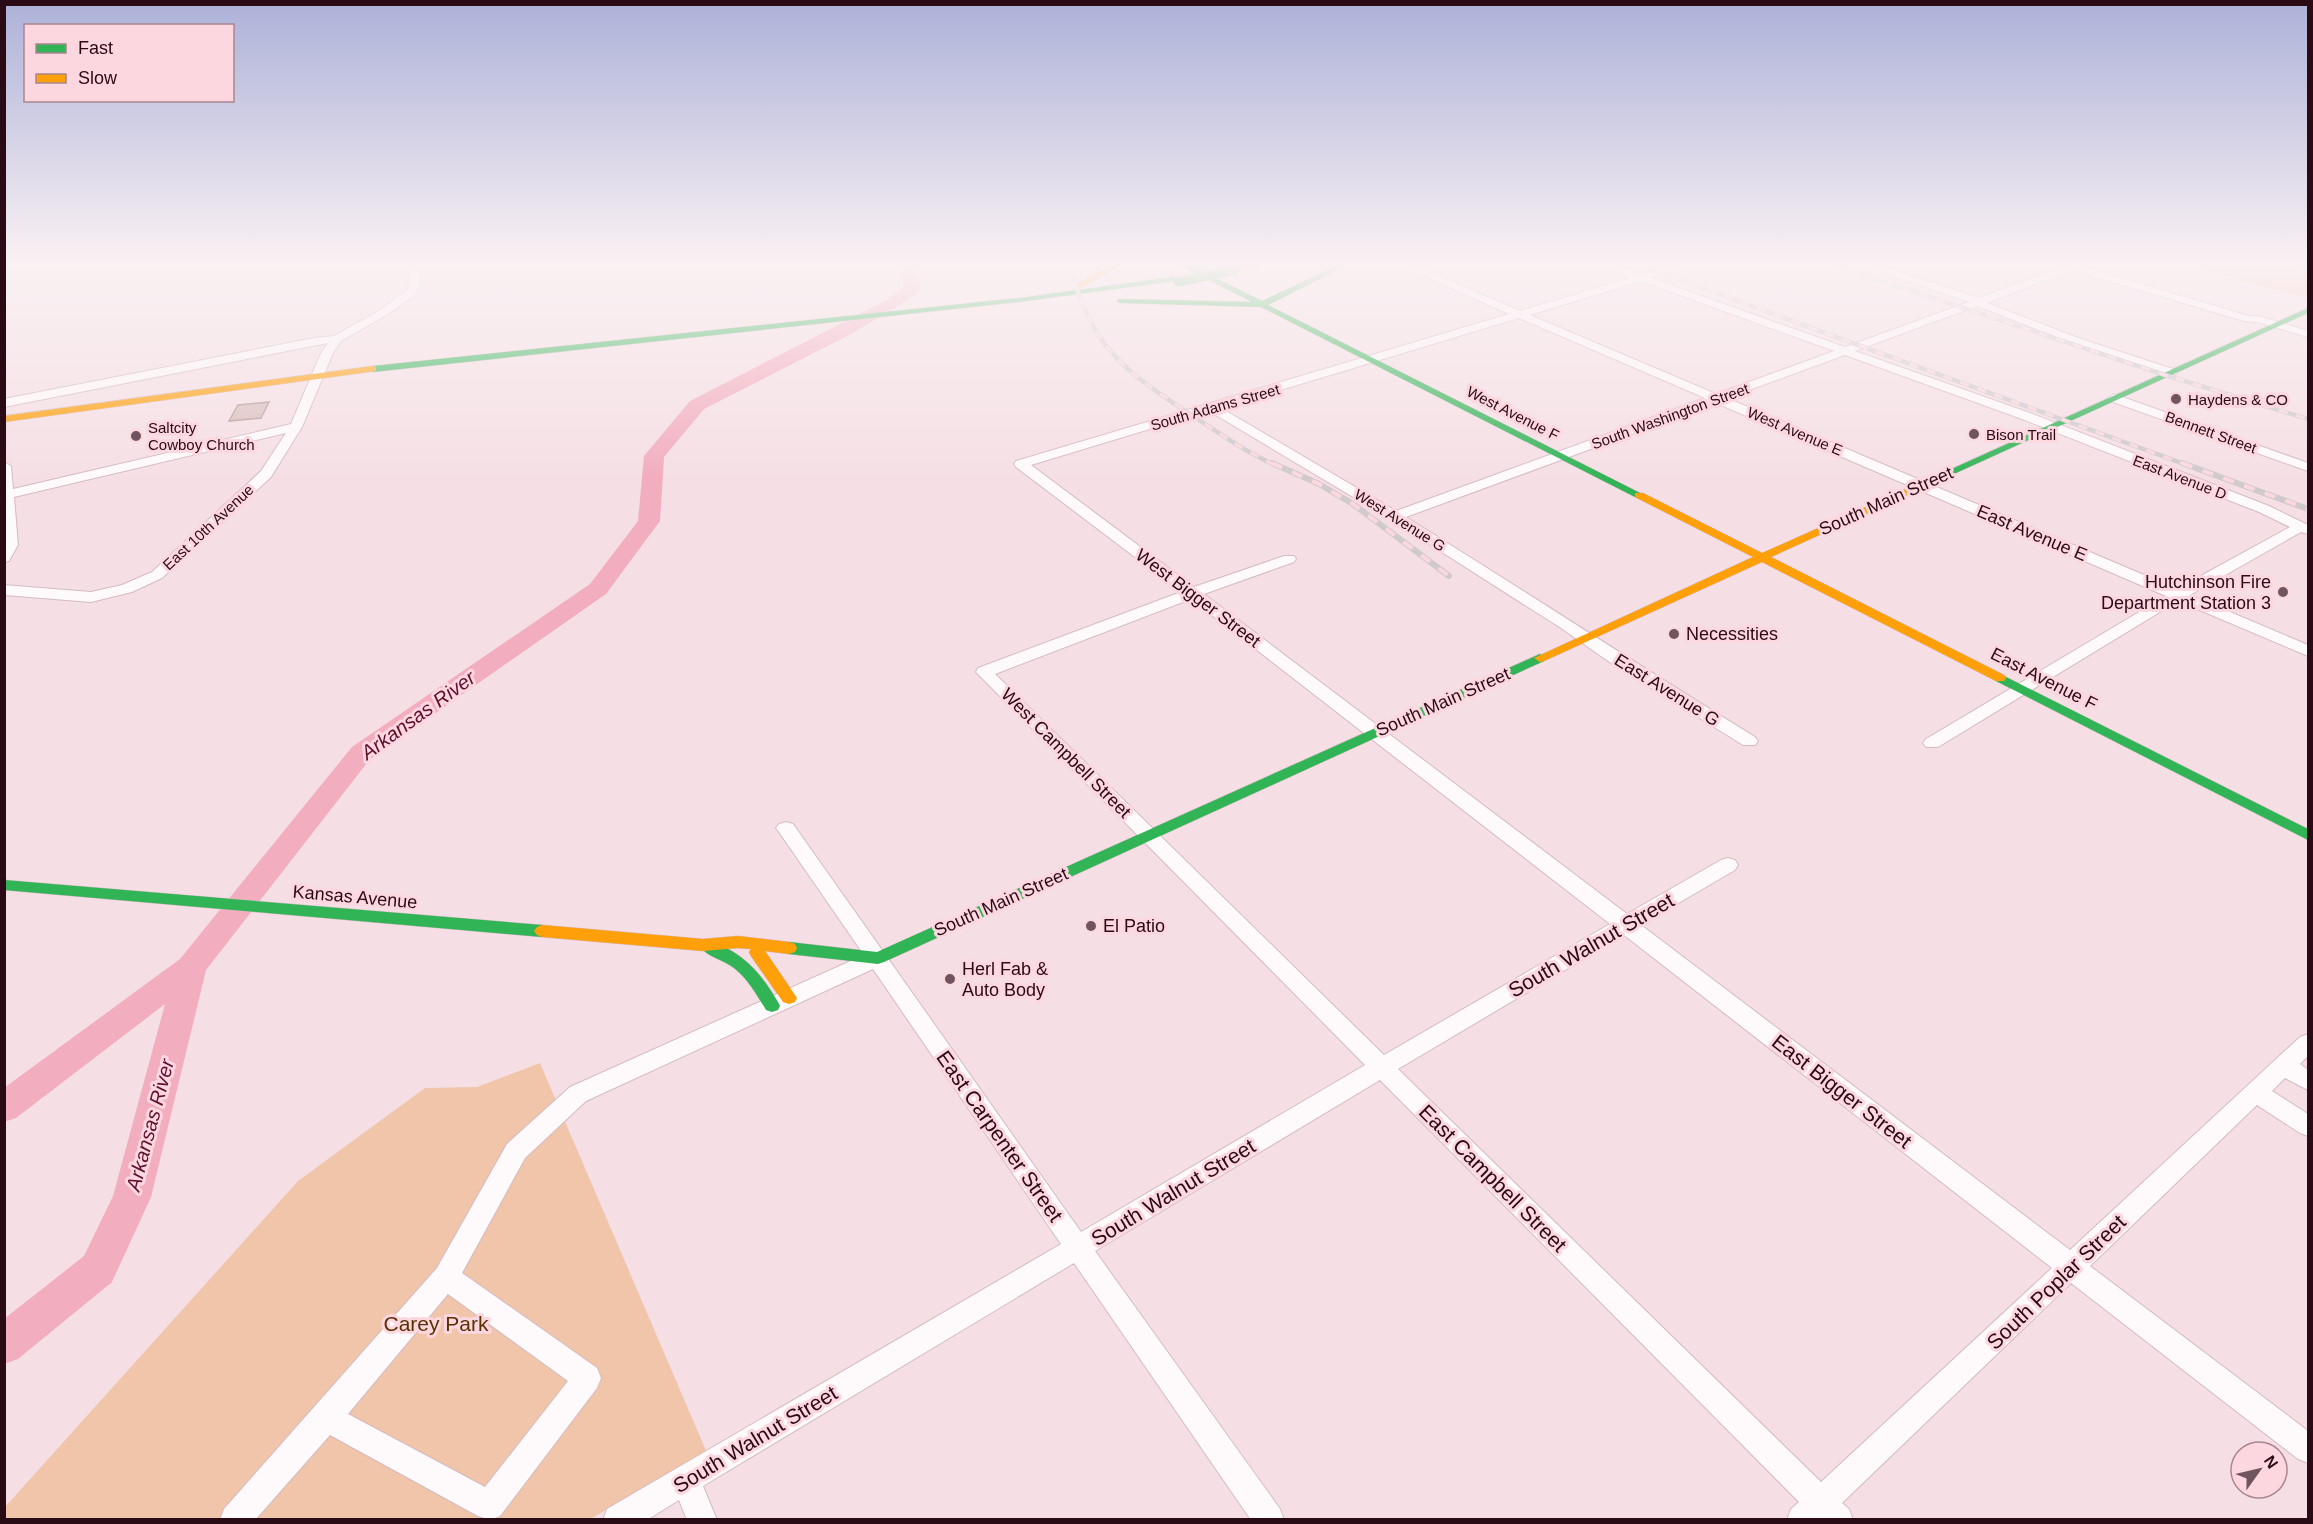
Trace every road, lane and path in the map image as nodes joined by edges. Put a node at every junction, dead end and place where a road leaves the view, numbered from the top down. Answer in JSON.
{"nodes":[{"id":1,"x":342,"y":336,"type":"edge"},
{"id":2,"x":676,"y":336,"type":"edge"},
{"id":3,"x":1324,"y":336,"type":"edge"},
{"id":4,"x":1451,"y":336,"type":"edge"},
{"id":5,"x":1570,"y":336,"type":"edge"},
{"id":6,"x":1805,"y":336,"type":"edge"},
{"id":7,"x":1888,"y":336,"type":"edge"},
{"id":8,"x":2067,"y":336,"type":"edge"},
{"id":9,"x":2250,"y":336,"type":"edge"},
{"id":10,"x":337,"y":339,"type":"junction"},
{"id":11,"x":1847,"y":351,"type":"junction"},
{"id":12,"x":1372,"y":360,"type":"junction"},
{"id":13,"x":2172,"y":372,"type":"junction"},
{"id":14,"x":319,"y":375,"type":"junction"},
{"id":15,"x":1718,"y":398,"type":"junction"},
{"id":16,"x":2114,"y":398,"type":"junction"},
{"id":17,"x":4,"y":403,"type":"edge"},
{"id":18,"x":1212,"y":408,"type":"junction"},
{"id":19,"x":4,"y":419,"type":"edge"},
{"id":20,"x":2051,"y":426,"type":"junction"},
{"id":21,"x":296,"y":427,"type":"junction"},
{"id":22,"x":1561,"y":455,"type":"junction"},
{"id":23,"x":1021,"y":464,"type":"joint"},
{"id":24,"x":4,"y":466,"type":"edge"},
{"id":25,"x":2308,"y":466,"type":"edge"},
{"id":26,"x":1921,"y":485,"type":"junction"},
{"id":27,"x":6,"y":495,"type":"edge"},
{"id":28,"x":1395,"y":516,"type":"junction"},
{"id":29,"x":2304,"y":529,"type":"edge"},
{"id":30,"x":1762,"y":557,"type":"junction"},
{"id":31,"x":4,"y":558,"type":"edge"},
{"id":32,"x":1289,"y":560,"type":"dead end"},
{"id":33,"x":4,"y":590,"type":"edge"},
{"id":34,"x":1190,"y":594,"type":"junction"},
{"id":35,"x":2178,"y":595,"type":"junction"},
{"id":36,"x":1586,"y":638,"type":"junction"},
{"id":37,"x":2308,"y":651,"type":"edge"},
{"id":38,"x":2022,"y":688,"type":"junction"},
{"id":39,"x":1376,"y":732,"type":"junction"},
{"id":40,"x":1749,"y":741,"type":"dead end"},
{"id":41,"x":1932,"y":743,"type":"dead end"},
{"id":42,"x":786,"y":828,"type":"dead end"},
{"id":43,"x":1149,"y":835,"type":"junction"},
{"id":44,"x":2308,"y":835,"type":"edge"},
{"id":45,"x":1728,"y":865,"type":"dead end"},
{"id":46,"x":4,"y":885,"type":"edge"},
{"id":47,"x":1626,"y":924,"type":"junction"},
{"id":48,"x":747,"y":943,"type":"junction"},
{"id":49,"x":703,"y":945,"type":"junction"},
{"id":50,"x":878,"y":958,"type":"junction"},
{"id":51,"x":781,"y":1002,"type":"junction"},
{"id":52,"x":2308,"y":1043,"type":"edge"},
{"id":53,"x":2284,"y":1066,"type":"junction"},
{"id":54,"x":1382,"y":1067,"type":"junction"},
{"id":55,"x":2308,"y":1082,"type":"edge"},
{"id":56,"x":2255,"y":1092,"type":"junction"},
{"id":57,"x":2308,"y":1126,"type":"edge"},
{"id":58,"x":1078,"y":1248,"type":"junction"},
{"id":59,"x":2070,"y":1267,"type":"junction"},
{"id":60,"x":446,"y":1277,"type":"junction"},
{"id":61,"x":326,"y":1418,"type":"junction"},
{"id":62,"x":2308,"y":1449,"type":"edge"},
{"id":63,"x":686,"y":1481,"type":"junction"},
{"id":64,"x":1820,"y":1514,"type":"edge"},
{"id":65,"x":234,"y":1520,"type":"edge"},
{"id":66,"x":618,"y":1520,"type":"edge"},
{"id":67,"x":702,"y":1520,"type":"edge"},
{"id":68,"x":1269,"y":1520,"type":"edge"}],
"edges":[{"from":1,"to":10,"type":"street"},
{"from":2,"to":14,"type":"street"},
{"from":3,"to":12,"type":"street","name":"West Avenue F"},
{"from":4,"to":12,"type":"street","name":"South Adams Street"},
{"from":5,"to":15,"type":"street","name":"West Avenue E"},
{"from":6,"to":11,"type":"street","name":"East Avenue D"},
{"from":7,"to":11,"type":"street","name":"South Washington Street"},
{"from":8,"to":13,"type":"street"},
{"from":9,"to":13,"type":"street","name":"South Main Street"},
{"from":10,"to":14,"type":"street","name":"East 10th Avenue"},
{"from":10,"to":17,"type":"street"},
{"from":11,"to":15,"type":"street","name":"South Washington Street"},
{"from":11,"to":20,"type":"street","name":"East Avenue D"},
{"from":12,"to":18,"type":"street","name":"South Adams Street"},
{"from":12,"to":22,"type":"street","name":"West Avenue F"},
{"from":13,"to":16,"type":"street","name":"South Main Street"},
{"from":14,"to":19,"type":"street"},
{"from":14,"to":21,"type":"street","name":"East 10th Avenue"},
{"from":15,"to":22,"type":"street","name":"South Washington Street"},
{"from":15,"to":26,"type":"street","name":"West Avenue E"},
{"from":16,"to":20,"type":"street","name":"South Main Street"},
{"from":16,"to":25,"type":"street","name":"Bennett Street"},
{"from":18,"to":23,"type":"street","name":"South Adams Street"},
{"from":18,"to":28,"type":"street","name":"West Avenue G"},
{"from":20,"to":26,"type":"street","name":"South Main Street"},
{"from":20,"to":29,"type":"street","name":"East Avenue D"},
{"from":21,"to":27,"type":"street"},
{"from":21,"to":33,"type":"street","name":"East 10th Avenue"},
{"from":22,"to":28,"type":"street","name":"South Washington Street"},
{"from":22,"to":30,"type":"street","name":"West Avenue F"},
{"from":23,"to":34,"type":"street","name":"West Bigger Street"},
{"from":24,"to":27,"type":"street"},
{"from":26,"to":30,"type":"street","name":"South Main Street"},
{"from":26,"to":35,"type":"street","name":"East Avenue E"},
{"from":27,"to":31,"type":"street"},
{"from":28,"to":36,"type":"street","name":"West Avenue G"},
{"from":29,"to":35,"type":"street"},
{"from":30,"to":36,"type":"street","name":"South Main Street"},
{"from":30,"to":38,"type":"street","name":"East Avenue F"},
{"from":32,"to":34,"type":"street"},
{"from":34,"to":39,"type":"street","name":"West Bigger Street"},
{"from":34,"to":43,"type":"street","name":"West Campbell Street"},
{"from":35,"to":37,"type":"street","name":"East Avenue E"},
{"from":35,"to":38,"type":"street"},
{"from":36,"to":39,"type":"street","name":"South Main Street"},
{"from":36,"to":40,"type":"street","name":"East Avenue G"},
{"from":38,"to":41,"type":"street"},
{"from":38,"to":44,"type":"street","name":"East Avenue F"},
{"from":39,"to":43,"type":"street","name":"South Main Street"},
{"from":39,"to":47,"type":"street","name":"East Bigger Street"},
{"from":42,"to":50,"type":"street","name":"East Carpenter Street"},
{"from":43,"to":50,"type":"street","name":"South Main Street"},
{"from":43,"to":54,"type":"street","name":"East Campbell Street"},
{"from":45,"to":47,"type":"street","name":"South Walnut Street"},
{"from":46,"to":49,"type":"street","name":"Kansas Avenue"},
{"from":47,"to":54,"type":"street","name":"South Walnut Street"},
{"from":47,"to":59,"type":"street","name":"East Bigger Street"},
{"from":48,"to":49,"type":"street"},
{"from":48,"to":50,"type":"street"},
{"from":48,"to":51,"type":"street"},
{"from":49,"to":51,"type":"street"},
{"from":50,"to":51,"type":"street","name":"South Main Street"},
{"from":50,"to":58,"type":"street","name":"East Carpenter Street"},
{"from":51,"to":60,"type":"street","name":"South Main Street"},
{"from":52,"to":53,"type":"street","name":"South Poplar Street"},
{"from":53,"to":55,"type":"street"},
{"from":53,"to":56,"type":"street","name":"South Poplar Street"},
{"from":54,"to":58,"type":"street","name":"South Walnut Street"},
{"from":54,"to":64,"type":"street","name":"East Campbell Street"},
{"from":56,"to":57,"type":"street"},
{"from":56,"to":59,"type":"street","name":"South Poplar Street"},
{"from":58,"to":63,"type":"street","name":"South Walnut Street"},
{"from":58,"to":68,"type":"street","name":"East Carpenter Street"},
{"from":59,"to":62,"type":"street","name":"East Bigger Street"},
{"from":59,"to":64,"type":"street","name":"South Poplar Street"},
{"from":60,"to":61,"type":"street","name":"South Main Street"},
{"from":60,"to":61,"type":"street"},
{"from":61,"to":65,"type":"street","name":"South Main Street"},
{"from":63,"to":66,"type":"street","name":"South Walnut Street"},
{"from":63,"to":67,"type":"street"}]}
